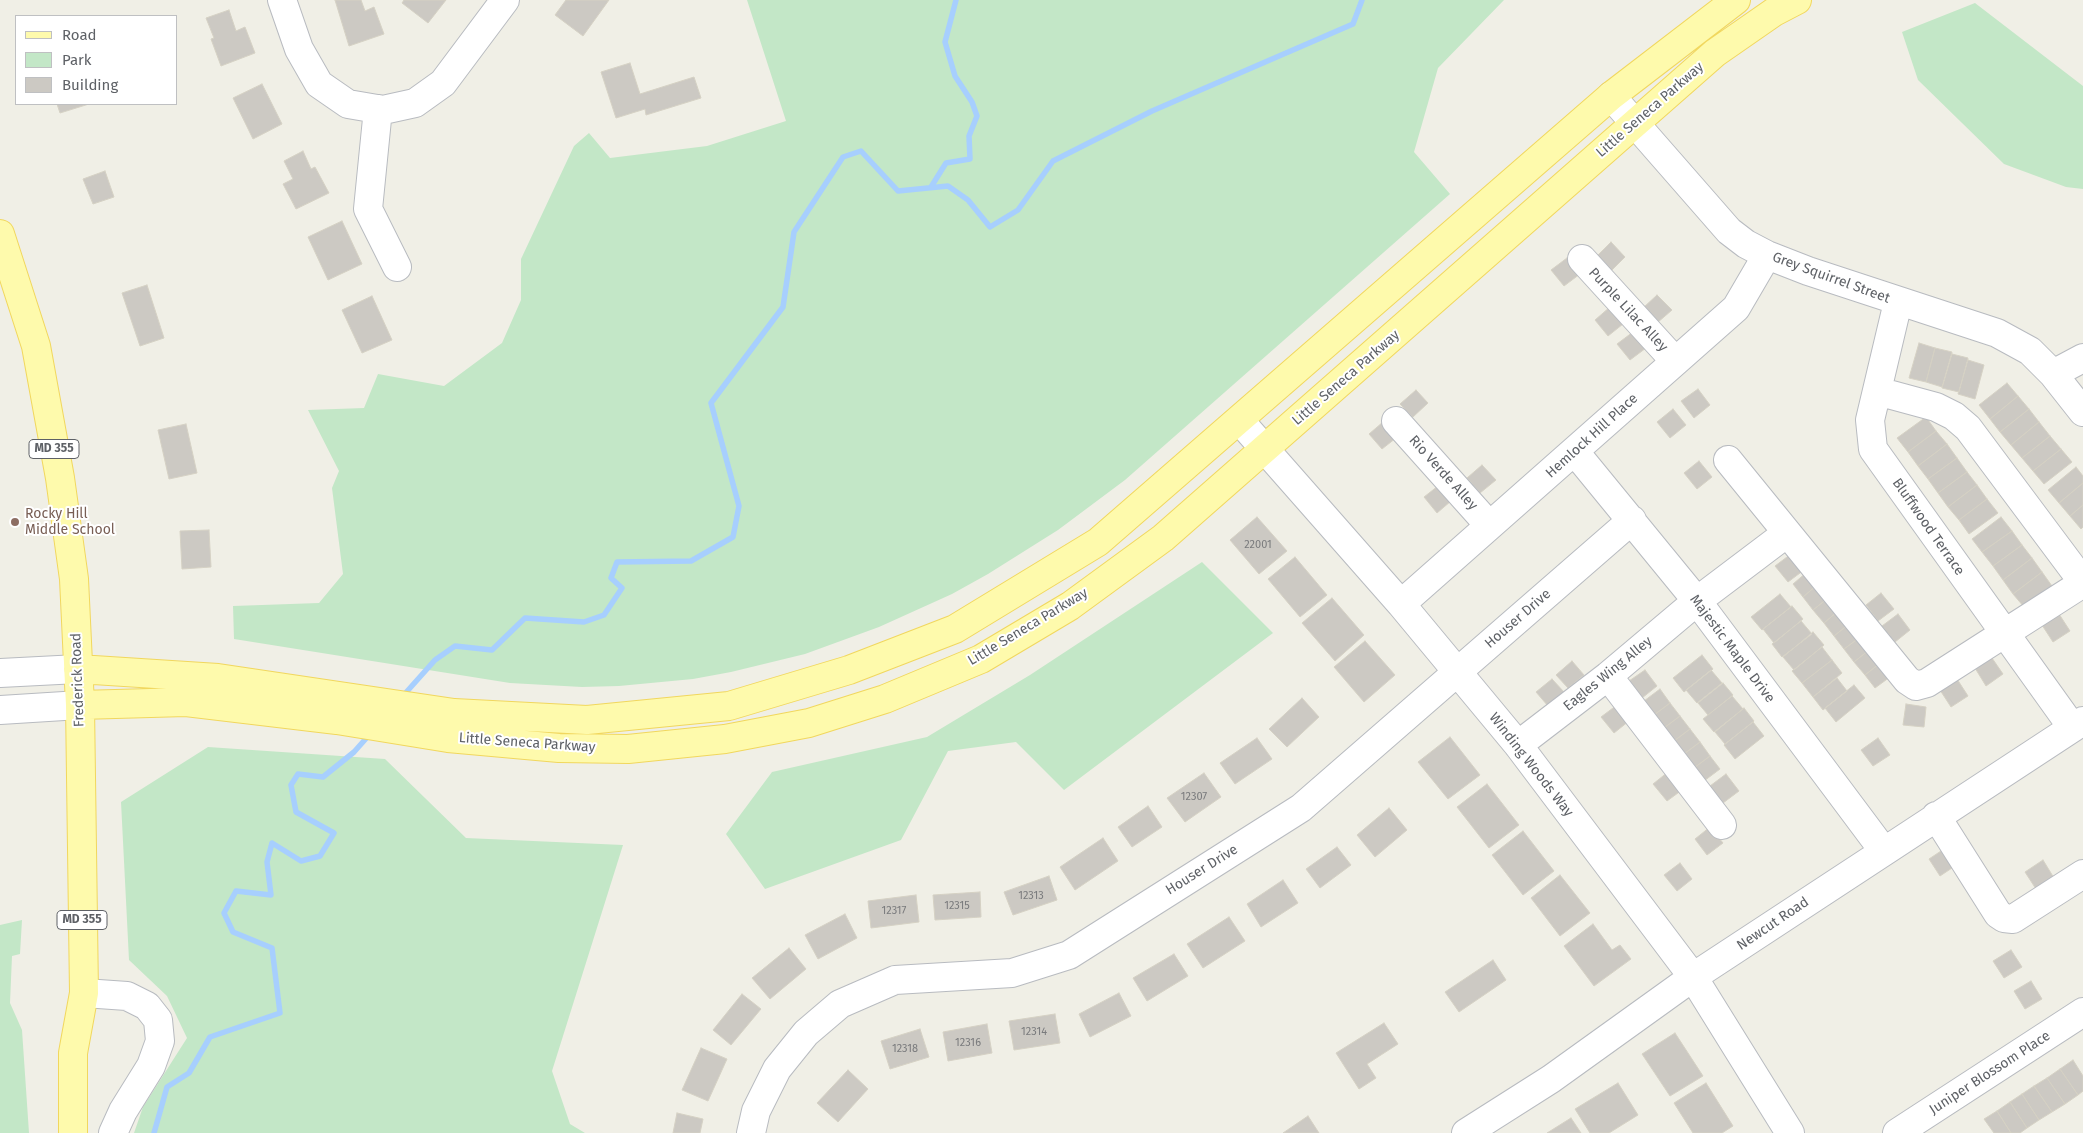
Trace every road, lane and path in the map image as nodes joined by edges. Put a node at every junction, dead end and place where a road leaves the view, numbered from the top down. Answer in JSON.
{"nodes":[{"id":1,"x":282,"y":0,"type":"edge"},
{"id":2,"x":505,"y":0,"type":"edge"},
{"id":3,"x":1736,"y":0,"type":"edge"},
{"id":4,"x":1797,"y":0,"type":"edge"},
{"id":5,"x":1611,"y":96,"type":"junction"},
{"id":6,"x":378,"y":109,"type":"junction"},
{"id":7,"x":1634,"y":123,"type":"junction"},
{"id":8,"x":0,"y":234,"type":"edge"},
{"id":9,"x":1767,"y":255,"type":"junction"},
{"id":10,"x":1582,"y":259,"type":"dead end"},
{"id":11,"x":397,"y":268,"type":"dead end"},
{"id":12,"x":1898,"y":302,"type":"junction"},
{"id":13,"x":2083,"y":358,"type":"edge"},
{"id":14,"x":1675,"y":361,"type":"junction"},
{"id":15,"x":2053,"y":374,"type":"junction"},
{"id":16,"x":1877,"y":390,"type":"junction"},
{"id":17,"x":2083,"y":412,"type":"edge"},
{"id":18,"x":1240,"y":420,"type":"junction"},
{"id":19,"x":1396,"y":421,"type":"dead end"},
{"id":20,"x":1265,"y":449,"type":"junction"},
{"id":21,"x":1575,"y":452,"type":"junction"},
{"id":22,"x":1728,"y":460,"type":"dead end"},
{"id":23,"x":1632,"y":520,"type":"junction"},
{"id":24,"x":1489,"y":525,"type":"junction"},
{"id":25,"x":1786,"y":533,"type":"junction"},
{"id":26,"x":2083,"y":583,"type":"edge"},
{"id":27,"x":1697,"y":601,"type":"junction"},
{"id":28,"x":1401,"y":604,"type":"junction"},
{"id":29,"x":2004,"y":634,"type":"junction"},
{"id":30,"x":78,"y":670,"type":"junction"},
{"id":31,"x":1458,"y":672,"type":"junction"},
{"id":32,"x":0,"y":673,"type":"edge"},
{"id":33,"x":1608,"y":676,"type":"junction"},
{"id":34,"x":80,"y":705,"type":"junction"},
{"id":35,"x":342,"y":708,"type":"junction"},
{"id":36,"x":0,"y":710,"type":"edge"},
{"id":37,"x":2078,"y":724,"type":"edge"},
{"id":38,"x":451,"y":725,"type":"junction"},
{"id":39,"x":1518,"y":745,"type":"junction"},
{"id":40,"x":1936,"y":816,"type":"junction"},
{"id":41,"x":1722,"y":825,"type":"dead end"},
{"id":42,"x":1883,"y":850,"type":"junction"},
{"id":43,"x":2083,"y":874,"type":"edge"},
{"id":44,"x":1693,"y":977,"type":"junction"},
{"id":45,"x":84,"y":993,"type":"junction"},
{"id":46,"x":2083,"y":1012,"type":"edge"},
{"id":47,"x":73,"y":1133,"type":"edge"},
{"id":48,"x":113,"y":1133,"type":"edge"},
{"id":49,"x":751,"y":1133,"type":"edge"},
{"id":50,"x":1466,"y":1133,"type":"edge"},
{"id":51,"x":1790,"y":1133,"type":"edge"},
{"id":52,"x":1897,"y":1133,"type":"edge"}],
"edges":[{"from":1,"to":6,"type":"street"},
{"from":2,"to":6,"type":"street"},
{"from":3,"to":5,"type":"main road","name":"Little Seneca Parkway"},
{"from":4,"to":7,"type":"main road","name":"Little Seneca Parkway"},
{"from":5,"to":7,"type":"street","name":"Grey Squirrel Street"},
{"from":5,"to":18,"type":"main road","name":"Little Seneca Parkway"},
{"from":6,"to":11,"type":"street"},
{"from":7,"to":9,"type":"street","name":"Grey Squirrel Street"},
{"from":7,"to":20,"type":"main road","name":"Little Seneca Parkway"},
{"from":8,"to":30,"type":"main road","name":"Frederick Road","number":"MD 355"},
{"from":9,"to":12,"type":"street","name":"Grey Squirrel Street"},
{"from":9,"to":14,"type":"street","name":"Hemlock Hill Place"},
{"from":10,"to":14,"type":"street","name":"Purple Lilac Alley"},
{"from":12,"to":15,"type":"street","name":"Grey Squirrel Street"},
{"from":12,"to":16,"type":"street","name":"Bluffwood Terrace"},
{"from":13,"to":15,"type":"street"},
{"from":14,"to":21,"type":"street","name":"Hemlock Hill Place"},
{"from":15,"to":17,"type":"street","name":"Grey Squirrel Street"},
{"from":16,"to":26,"type":"street"},
{"from":16,"to":29,"type":"street","name":"Bluffwood Terrace"},
{"from":18,"to":20,"type":"street","name":"Winding Woods Way"},
{"from":18,"to":38,"type":"main road","name":"Little Seneca Parkway"},
{"from":19,"to":24,"type":"street","name":"Rio Verde Alley"},
{"from":20,"to":28,"type":"street","name":"Winding Woods Way"},
{"from":20,"to":38,"type":"main road","name":"Little Seneca Parkway"},
{"from":21,"to":23,"type":"street","name":"Majestic Maple Drive"},
{"from":21,"to":24,"type":"street","name":"Hemlock Hill Place"},
{"from":22,"to":25,"type":"street"},
{"from":23,"to":27,"type":"street","name":"Majestic Maple Drive"},
{"from":23,"to":31,"type":"street","name":"Houser Drive"},
{"from":24,"to":28,"type":"street","name":"Hemlock Hill Place"},
{"from":25,"to":27,"type":"street","name":"Eagles Wing Alley"},
{"from":25,"to":29,"type":"street"},
{"from":26,"to":29,"type":"street"},
{"from":27,"to":33,"type":"street","name":"Eagles Wing Alley"},
{"from":27,"to":42,"type":"street","name":"Majestic Maple Drive"},
{"from":28,"to":31,"type":"street","name":"Winding Woods Way"},
{"from":29,"to":37,"type":"street","name":"Bluffwood Terrace"},
{"from":30,"to":32,"type":"street","name":"Little Seneca Parkway"},
{"from":30,"to":34,"type":"main road","name":"Frederick Road","number":"MD 355"},
{"from":30,"to":35,"type":"main road","name":"Little Seneca Parkway"},
{"from":31,"to":39,"type":"street","name":"Winding Woods Way"},
{"from":31,"to":49,"type":"street","name":"Houser Drive"},
{"from":33,"to":39,"type":"street","name":"Eagles Wing Alley"},
{"from":33,"to":41,"type":"street"},
{"from":34,"to":35,"type":"main road","name":"Little Seneca Parkway"},
{"from":34,"to":36,"type":"street","name":"Little Seneca Parkway"},
{"from":34,"to":45,"type":"main road","name":"Frederick Road","number":"MD 355"},
{"from":35,"to":38,"type":"main road","name":"Little Seneca Parkway"},
{"from":37,"to":40,"type":"street","name":"Newcut Road"},
{"from":39,"to":44,"type":"street","name":"Winding Woods Way"},
{"from":40,"to":42,"type":"street","name":"Newcut Road"},
{"from":40,"to":43,"type":"street"},
{"from":42,"to":44,"type":"street","name":"Newcut Road"},
{"from":44,"to":50,"type":"street","name":"Newcut Road"},
{"from":44,"to":51,"type":"street","name":"Winding Woods Way"},
{"from":45,"to":47,"type":"main road","name":"Frederick Road","number":"MD 355"},
{"from":45,"to":48,"type":"street"},
{"from":46,"to":52,"type":"street","name":"Juniper Blossom Place"}]}
